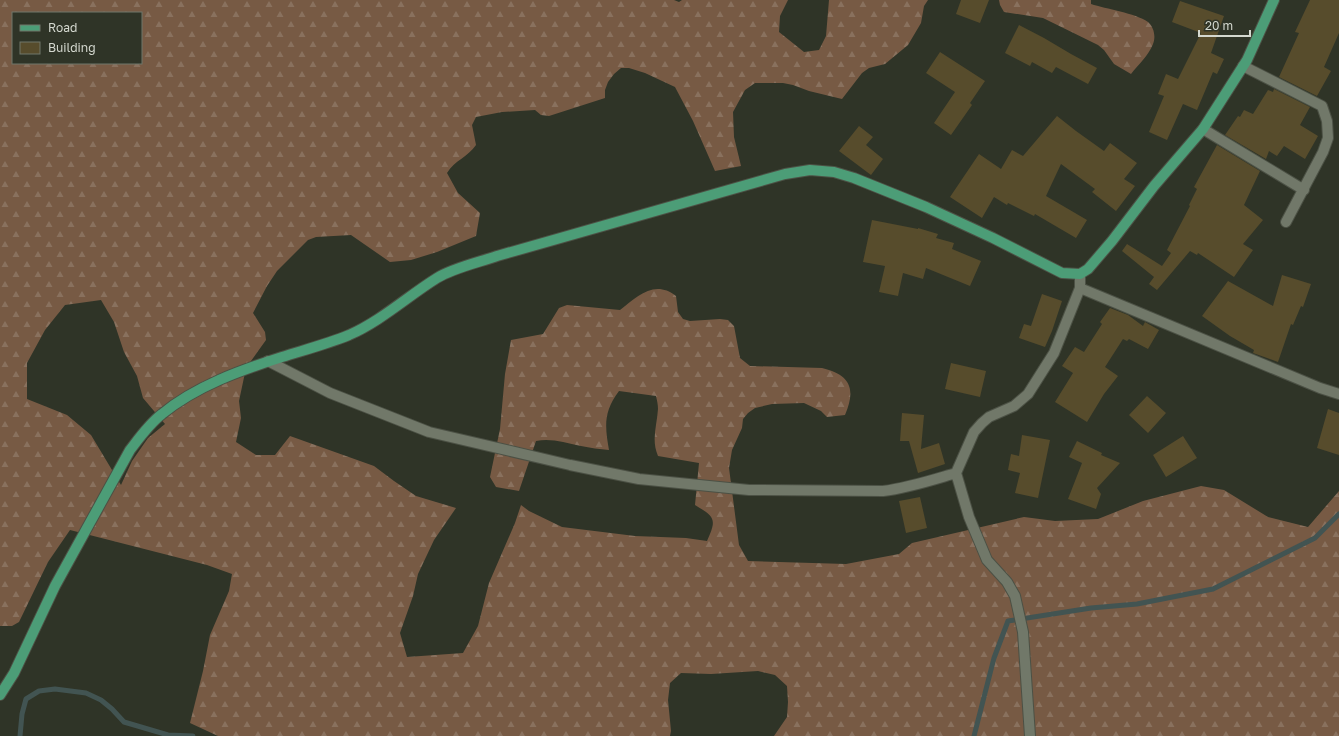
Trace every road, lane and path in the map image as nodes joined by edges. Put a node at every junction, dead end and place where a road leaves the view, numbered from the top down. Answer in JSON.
{"nodes":[{"id":1,"x":1274,"y":0,"type":"edge"},
{"id":2,"x":1243,"y":66,"type":"junction"},
{"id":3,"x":1203,"y":129,"type":"junction"},
{"id":4,"x":1304,"y":190,"type":"junction"},
{"id":5,"x":1286,"y":222,"type":"dead end"},
{"id":6,"x":1080,"y":274,"type":"junction"},
{"id":7,"x":1080,"y":288,"type":"junction"},
{"id":8,"x":268,"y":361,"type":"junction"},
{"id":9,"x":1339,"y":394,"type":"edge"},
{"id":10,"x":956,"y":472,"type":"junction"},
{"id":11,"x":0,"y":695,"type":"edge"},
{"id":12,"x":1030,"y":736,"type":"edge"}],
"edges":[{"from":1,"to":2,"type":"main road"},
{"from":2,"to":3,"type":"main road"},
{"from":2,"to":4,"type":"street"},
{"from":3,"to":4,"type":"street"},
{"from":3,"to":6,"type":"main road"},
{"from":4,"to":5,"type":"street"},
{"from":6,"to":7,"type":"street"},
{"from":6,"to":8,"type":"main road"},
{"from":7,"to":9,"type":"street"},
{"from":7,"to":10,"type":"street"},
{"from":8,"to":10,"type":"street"},
{"from":8,"to":11,"type":"main road"},
{"from":10,"to":12,"type":"street"}]}
